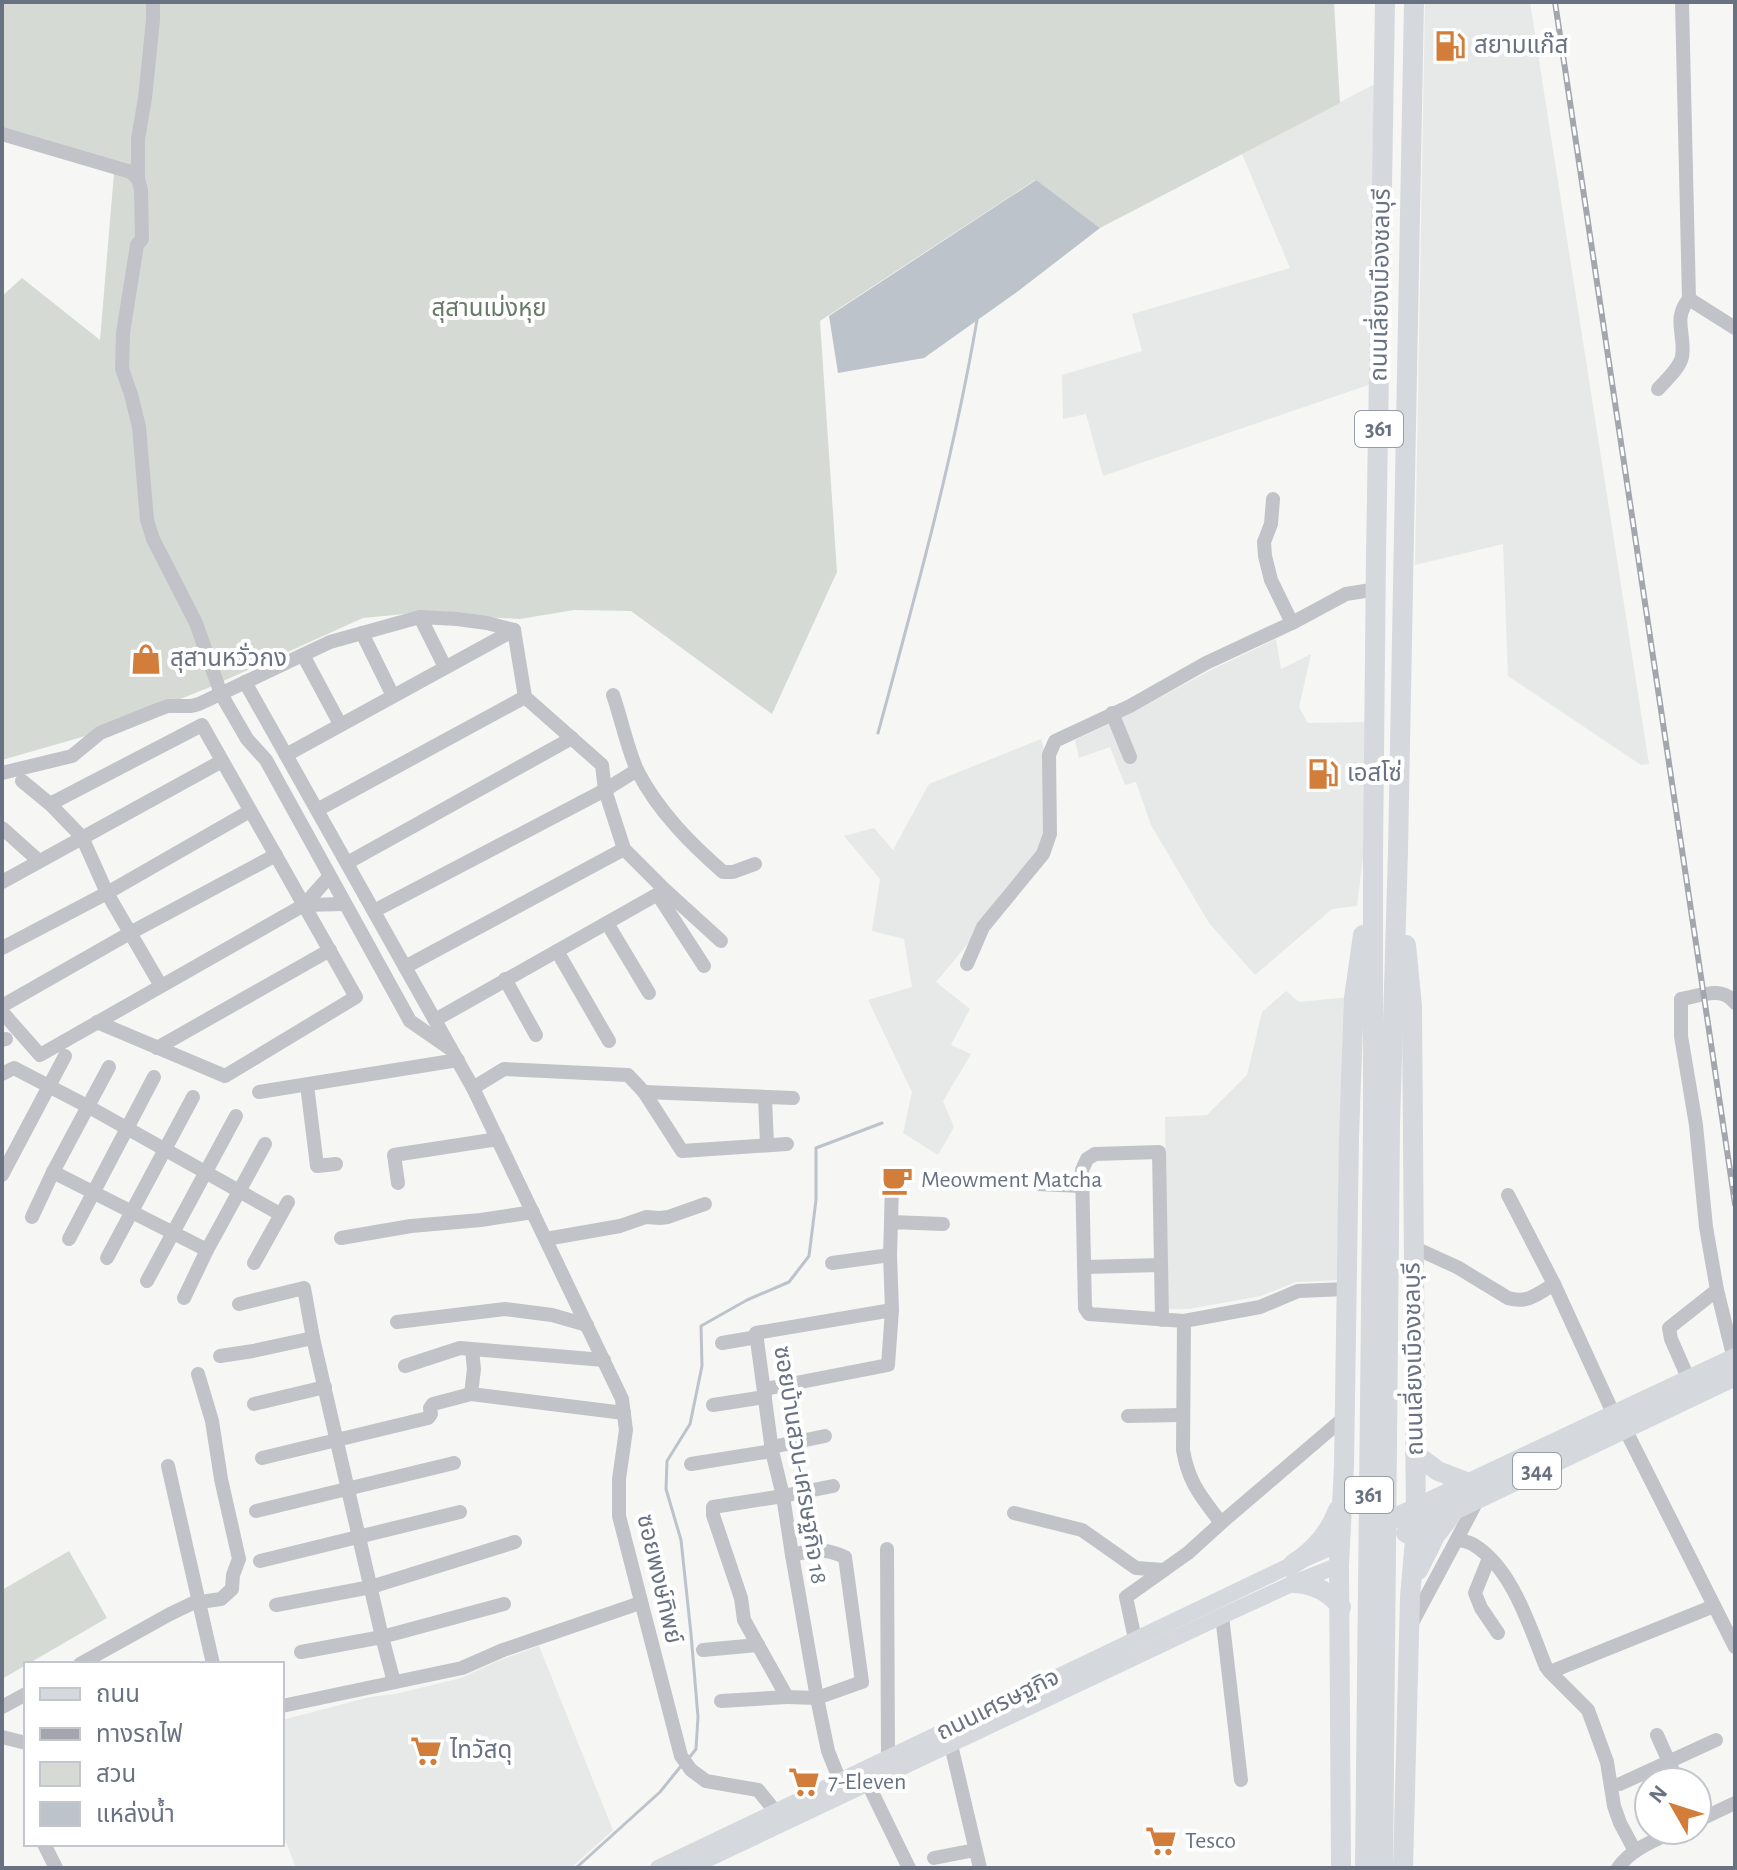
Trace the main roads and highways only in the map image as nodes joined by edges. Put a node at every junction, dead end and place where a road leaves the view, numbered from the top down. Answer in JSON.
{"nodes":[{"id":1,"x":1385,"y":2,"type":"edge"},
{"id":2,"x":1414,"y":2,"type":"edge"},
{"id":3,"x":1398,"y":851,"type":"junction"},
{"id":4,"x":1373,"y":855,"type":"junction"},
{"id":5,"x":1382,"y":1124,"type":"junction"},
{"id":6,"x":1735,"y":1364,"type":"edge"},
{"id":7,"x":1619,"y":1422,"type":"junction"},
{"id":8,"x":1415,"y":1454,"type":"junction"},
{"id":9,"x":1344,"y":1465,"type":"junction"},
{"id":10,"x":1474,"y":1491,"type":"junction"},
{"id":11,"x":1342,"y":1495,"type":"junction"},
{"id":12,"x":1456,"y":1510,"type":"junction"},
{"id":13,"x":1416,"y":1518,"type":"junction"},
{"id":14,"x":1340,"y":1554,"type":"junction"},
{"id":15,"x":1294,"y":1573,"type":"junction"},
{"id":16,"x":1410,"y":1597,"type":"junction"},
{"id":17,"x":1341,"y":1607,"type":"junction"},
{"id":18,"x":1046,"y":1691,"type":"junction"},
{"id":19,"x":658,"y":1868,"type":"edge"},
{"id":20,"x":689,"y":1868,"type":"edge"},
{"id":21,"x":1341,"y":1868,"type":"edge"},
{"id":22,"x":1365,"y":1868,"type":"edge"},
{"id":23,"x":1383,"y":1868,"type":"edge"},
{"id":24,"x":1403,"y":1868,"type":"edge"}],
"edges":[{"from":1,"to":4,"type":"highway","name":"ถนนเลี่ยงเมืองชลบุรี","number":"361"},
{"from":2,"to":3,"type":"highway","name":"ถนนเลี่ยงเมืองชลบุรี","number":"361"},
{"from":3,"to":5,"type":"highway","name":"ถนนเลี่ยงเมืองชลบุรี","number":"361"},
{"from":3,"to":8,"type":"highway","name":"ถนนเลี่ยงเมืองชลบุรี","number":"361"},
{"from":4,"to":5,"type":"highway","name":"ถนนเลี่ยงเมืองชลบุรี","number":"361"},
{"from":4,"to":9,"type":"highway","name":"ถนนเลี่ยงเมืองชลบุรี","number":"361"},
{"from":5,"to":22,"type":"highway","name":"ถนนเลี่ยงเมืองชลบุรี","number":"361"},
{"from":5,"to":23,"type":"highway","name":"ถนนเลี่ยงเมืองชลบุรี","number":"361"},
{"from":6,"to":7,"type":"highway","number":"344"},
{"from":6,"to":7,"type":"highway","number":"344"},
{"from":7,"to":10,"type":"highway","number":"344"},
{"from":8,"to":9,"type":"highway"},
{"from":8,"to":10,"type":"highway"},
{"from":8,"to":13,"type":"highway","name":"ถนนเลี่ยงเมืองชลบุรี","number":"361"},
{"from":9,"to":11,"type":"highway","name":"ถนนเลี่ยงเมืองชลบุรี","number":"361"},
{"from":10,"to":12,"type":"highway","number":"344"},
{"from":10,"to":13,"type":"highway","number":"344"},
{"from":11,"to":14,"type":"highway","name":"ถนนเลี่ยงเมืองชลบุรี","number":"361"},
{"from":11,"to":15,"type":"highway"},
{"from":12,"to":13,"type":"highway","number":"344"},
{"from":12,"to":16,"type":"highway"},
{"from":13,"to":14,"type":"highway","number":"344"},
{"from":13,"to":16,"type":"highway","name":"ถนนเลี่ยงเมืองชลบุรี","number":"361"},
{"from":14,"to":15,"type":"main road","name":"ถนนเศรษฐกิจ"},
{"from":14,"to":17,"type":"highway","name":"ถนนเลี่ยงเมืองชลบุรี","number":"361"},
{"from":15,"to":17,"type":"highway"},
{"from":15,"to":18,"type":"main road","name":"ถนนเศรษฐกิจ"},
{"from":15,"to":18,"type":"main road","name":"ถนนเศรษฐกิจ"},
{"from":16,"to":17,"type":"highway"},
{"from":16,"to":24,"type":"highway","name":"ถนนเลี่ยงเมืองชลบุรี","number":"361"},
{"from":17,"to":21,"type":"highway","name":"ถนนเลี่ยงเมืองชลบุรี","number":"361"},
{"from":18,"to":19,"type":"main road","name":"ถนนเศรษฐกิจ"},
{"from":18,"to":20,"type":"main road","name":"ถนนเศรษฐกิจ"}]}
